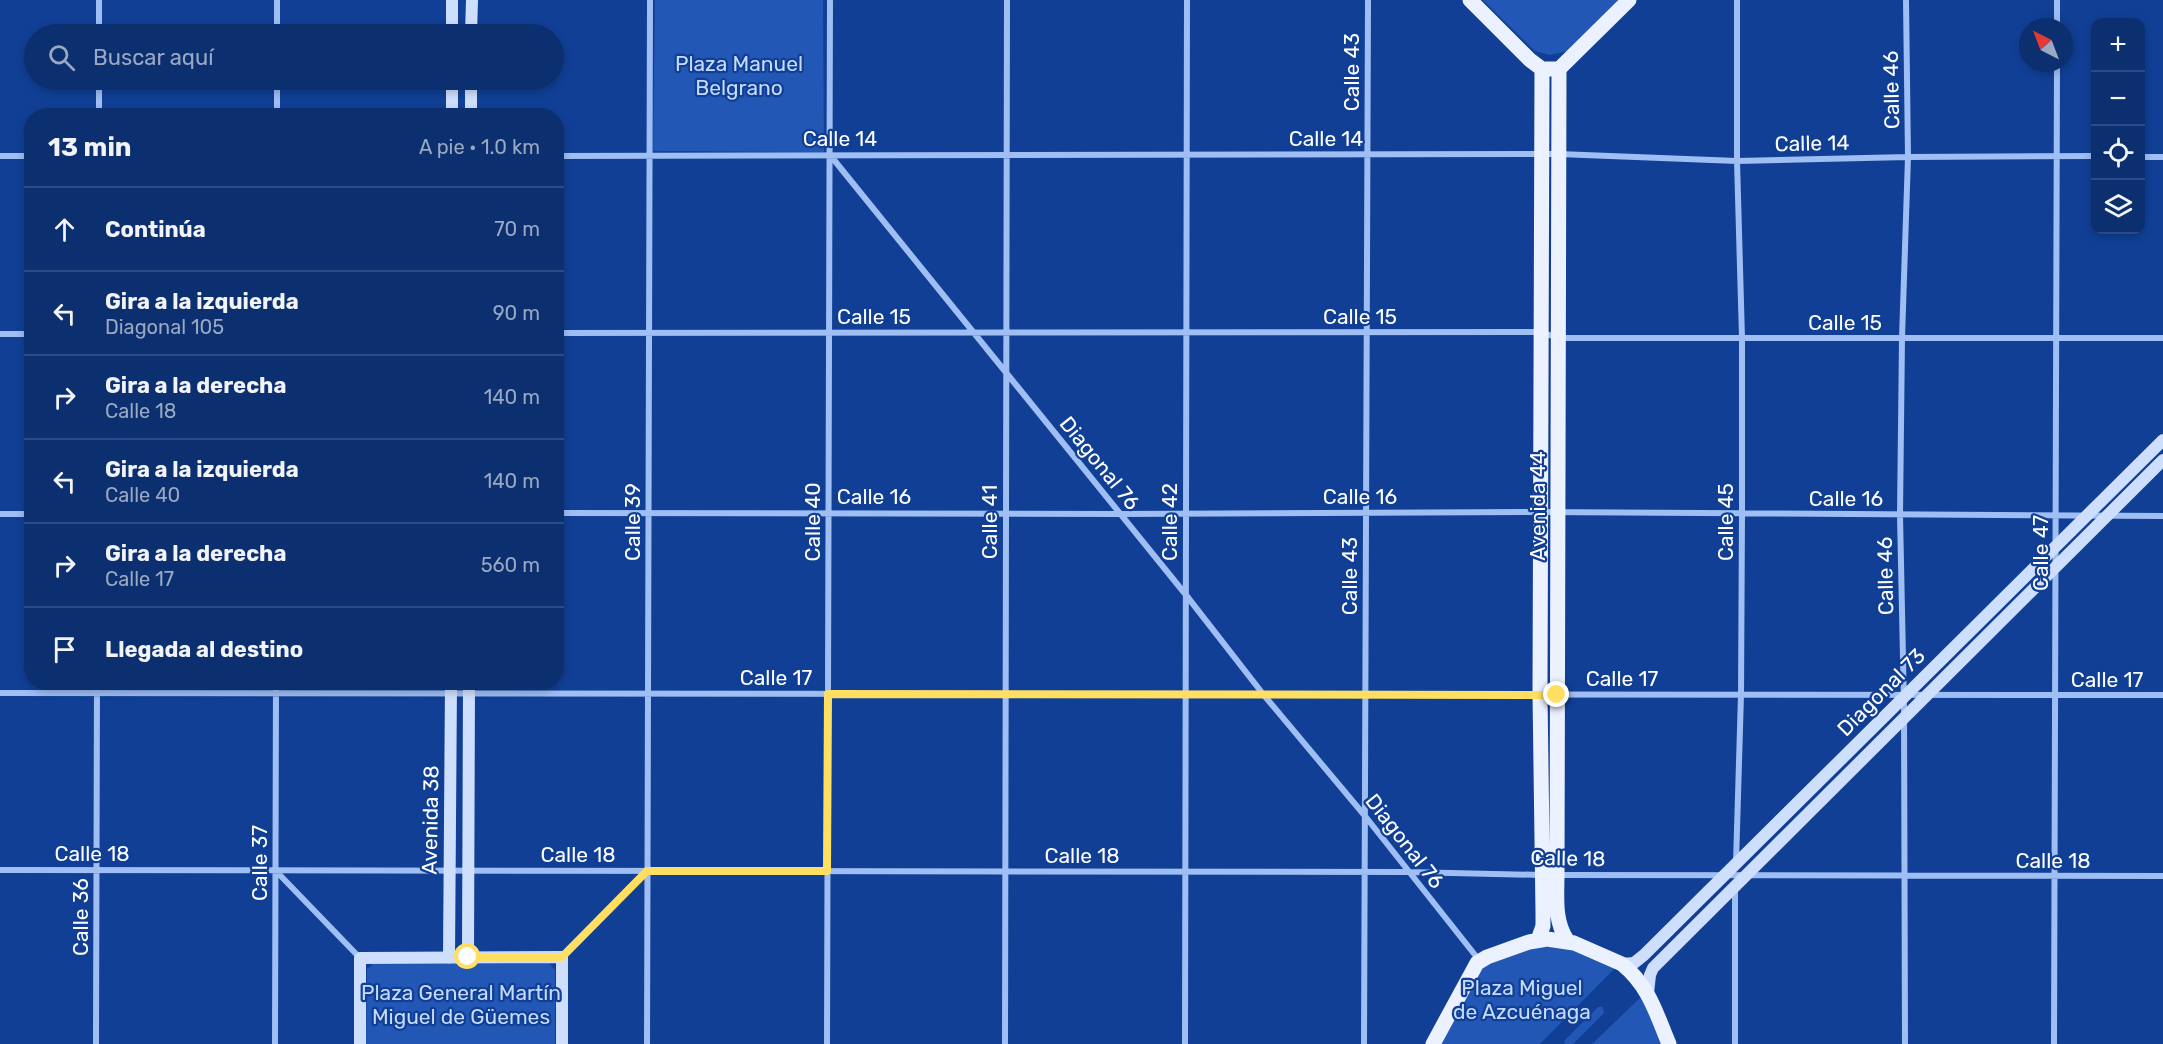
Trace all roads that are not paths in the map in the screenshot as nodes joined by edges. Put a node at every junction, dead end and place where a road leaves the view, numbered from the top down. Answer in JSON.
{"nodes":[{"id":1,"x":99,"y":0,"type":"edge"},
{"id":2,"x":278,"y":0,"type":"edge"},
{"id":3,"x":452,"y":0,"type":"edge"},
{"id":4,"x":472,"y":0,"type":"edge"},
{"id":5,"x":650,"y":0,"type":"edge"},
{"id":6,"x":830,"y":0,"type":"edge"},
{"id":7,"x":1007,"y":0,"type":"edge"},
{"id":8,"x":1187,"y":0,"type":"edge"},
{"id":9,"x":1368,"y":0,"type":"edge"},
{"id":10,"x":1470,"y":0,"type":"edge"},
{"id":11,"x":1629,"y":0,"type":"edge"},
{"id":12,"x":1737,"y":0,"type":"edge"},
{"id":13,"x":1906,"y":0,"type":"edge"},
{"id":14,"x":2057,"y":0,"type":"edge"},
{"id":15,"x":2057,"y":18,"type":"edge"},
{"id":16,"x":99,"y":24,"type":"edge"},
{"id":17,"x":277,"y":24,"type":"edge"},
{"id":18,"x":452,"y":24,"type":"edge"},
{"id":19,"x":471,"y":24,"type":"edge"},
{"id":20,"x":1542,"y":69,"type":"junction"},
{"id":21,"x":1559,"y":69,"type":"junction"},
{"id":22,"x":2057,"y":72,"type":"edge"},
{"id":23,"x":99,"y":90,"type":"edge"},
{"id":24,"x":277,"y":90,"type":"edge"},
{"id":25,"x":452,"y":90,"type":"edge"},
{"id":26,"x":471,"y":90,"type":"edge"},
{"id":27,"x":99,"y":108,"type":"edge"},
{"id":28,"x":277,"y":108,"type":"edge"},
{"id":29,"x":452,"y":108,"type":"edge"},
{"id":30,"x":471,"y":108,"type":"edge"},
{"id":31,"x":830,"y":154,"type":"junction"},
{"id":32,"x":1367,"y":154,"type":"junction"},
{"id":33,"x":1541,"y":154,"type":"junction"},
{"id":34,"x":1559,"y":154,"type":"junction"},
{"id":35,"x":650,"y":155,"type":"junction"},
{"id":36,"x":1007,"y":155,"type":"junction"},
{"id":37,"x":1186,"y":155,"type":"junction"},
{"id":38,"x":0,"y":156,"type":"edge"},
{"id":39,"x":24,"y":156,"type":"edge"},
{"id":40,"x":564,"y":156,"type":"edge"},
{"id":41,"x":2057,"y":156,"type":"junction"},
{"id":42,"x":2091,"y":156,"type":"edge"},
{"id":43,"x":1908,"y":157,"type":"junction"},
{"id":44,"x":2145,"y":157,"type":"edge"},
{"id":45,"x":2163,"y":157,"type":"edge"},
{"id":46,"x":1737,"y":161,"type":"junction"},
{"id":47,"x":1186,"y":332,"type":"junction"},
{"id":48,"x":1366,"y":332,"type":"junction"},
{"id":49,"x":1541,"y":332,"type":"junction"},
{"id":50,"x":564,"y":333,"type":"edge"},
{"id":51,"x":649,"y":333,"type":"junction"},
{"id":52,"x":829,"y":333,"type":"junction"},
{"id":53,"x":975,"y":333,"type":"junction"},
{"id":54,"x":1006,"y":333,"type":"junction"},
{"id":55,"x":0,"y":334,"type":"edge"},
{"id":56,"x":24,"y":334,"type":"edge"},
{"id":57,"x":1558,"y":338,"type":"junction"},
{"id":58,"x":1742,"y":338,"type":"junction"},
{"id":59,"x":1902,"y":338,"type":"junction"},
{"id":60,"x":2057,"y":338,"type":"junction"},
{"id":61,"x":2163,"y":338,"type":"edge"},
{"id":62,"x":1006,"y":374,"type":"junction"},
{"id":63,"x":2163,"y":440,"type":"edge"},
{"id":64,"x":2163,"y":460,"type":"edge"},
{"id":65,"x":1186,"y":512,"type":"junction"},
{"id":66,"x":1366,"y":512,"type":"junction"},
{"id":67,"x":1540,"y":512,"type":"junction"},
{"id":68,"x":1558,"y":512,"type":"junction"},
{"id":69,"x":564,"y":513,"type":"edge"},
{"id":70,"x":648,"y":513,"type":"junction"},
{"id":71,"x":829,"y":513,"type":"junction"},
{"id":72,"x":1006,"y":513,"type":"junction"},
{"id":73,"x":0,"y":514,"type":"edge"},
{"id":74,"x":24,"y":514,"type":"edge"},
{"id":75,"x":1120,"y":514,"type":"junction"},
{"id":76,"x":1742,"y":514,"type":"junction"},
{"id":77,"x":1900,"y":515,"type":"junction"},
{"id":78,"x":2057,"y":516,"type":"junction"},
{"id":79,"x":2086,"y":516,"type":"junction"},
{"id":80,"x":2108,"y":516,"type":"junction"},
{"id":81,"x":2163,"y":516,"type":"edge"},
{"id":82,"x":2057,"y":545,"type":"junction"},
{"id":83,"x":2056,"y":566,"type":"junction"},
{"id":84,"x":1186,"y":595,"type":"junction"},
{"id":85,"x":381,"y":690,"type":"edge"},
{"id":86,"x":451,"y":690,"type":"edge"},
{"id":87,"x":469,"y":690,"type":"edge"},
{"id":88,"x":541,"y":690,"type":"edge"},
{"id":89,"x":0,"y":693,"type":"edge"},
{"id":90,"x":97,"y":693,"type":"junction"},
{"id":91,"x":276,"y":693,"type":"junction"},
{"id":92,"x":648,"y":693,"type":"junction"},
{"id":93,"x":828,"y":694,"type":"junction"},
{"id":94,"x":1006,"y":694,"type":"junction"},
{"id":95,"x":1185,"y":694,"type":"junction"},
{"id":96,"x":1263,"y":694,"type":"junction"},
{"id":97,"x":1365,"y":694,"type":"junction"},
{"id":98,"x":1540,"y":695,"type":"junction"},
{"id":99,"x":1557,"y":695,"type":"junction"},
{"id":100,"x":1741,"y":695,"type":"junction"},
{"id":101,"x":2054,"y":695,"type":"junction"},
{"id":102,"x":2163,"y":695,"type":"edge"},
{"id":103,"x":1904,"y":696,"type":"junction"},
{"id":104,"x":1927,"y":696,"type":"junction"},
{"id":105,"x":1905,"y":718,"type":"junction"},
{"id":106,"x":1365,"y":816,"type":"junction"},
{"id":107,"x":0,"y":870,"type":"edge"},
{"id":108,"x":96,"y":870,"type":"junction"},
{"id":109,"x":275,"y":870,"type":"junction"},
{"id":110,"x":449,"y":871,"type":"junction"},
{"id":111,"x":469,"y":871,"type":"junction"},
{"id":112,"x":647,"y":871,"type":"junction"},
{"id":113,"x":827,"y":871,"type":"junction"},
{"id":114,"x":1005,"y":872,"type":"junction"},
{"id":115,"x":1185,"y":872,"type":"junction"},
{"id":116,"x":1364,"y":872,"type":"junction"},
{"id":117,"x":1408,"y":872,"type":"junction"},
{"id":118,"x":1549,"y":875,"type":"junction"},
{"id":119,"x":1735,"y":876,"type":"junction"},
{"id":120,"x":1905,"y":876,"type":"junction"},
{"id":121,"x":2054,"y":876,"type":"junction"},
{"id":122,"x":2163,"y":876,"type":"edge"},
{"id":123,"x":1538,"y":940,"type":"junction"},
{"id":124,"x":1567,"y":940,"type":"junction"},
{"id":125,"x":468,"y":957,"type":"junction"},
{"id":126,"x":562,"y":957,"type":"junction"},
{"id":127,"x":360,"y":958,"type":"junction"},
{"id":128,"x":449,"y":958,"type":"junction"},
{"id":129,"x":1480,"y":961,"type":"junction"},
{"id":130,"x":1622,"y":964,"type":"junction"},
{"id":131,"x":1648,"y":993,"type":"junction"},
{"id":132,"x":96,"y":1044,"type":"edge"},
{"id":133,"x":275,"y":1044,"type":"edge"},
{"id":134,"x":360,"y":1044,"type":"edge"},
{"id":135,"x":561,"y":1044,"type":"edge"},
{"id":136,"x":647,"y":1044,"type":"edge"},
{"id":137,"x":827,"y":1044,"type":"edge"},
{"id":138,"x":1005,"y":1044,"type":"edge"},
{"id":139,"x":1185,"y":1044,"type":"edge"},
{"id":140,"x":1364,"y":1044,"type":"edge"},
{"id":141,"x":1433,"y":1044,"type":"edge"},
{"id":142,"x":1669,"y":1044,"type":"edge"},
{"id":143,"x":1735,"y":1044,"type":"edge"},
{"id":144,"x":1905,"y":1044,"type":"edge"},
{"id":145,"x":2054,"y":1044,"type":"edge"}],
"edges":[{"from":1,"to":16,"type":"street"},
{"from":2,"to":17,"type":"street"},
{"from":3,"to":18,"type":"main road"},
{"from":4,"to":19,"type":"main road"},
{"from":5,"to":35,"type":"street","name":"Calle 39"},
{"from":6,"to":31,"type":"street","name":"Calle 40"},
{"from":7,"to":36,"type":"street","name":"Calle 41"},
{"from":8,"to":37,"type":"street","name":"Calle 42"},
{"from":9,"to":32,"type":"street","name":"Calle 43"},
{"from":10,"to":20,"type":"main road"},
{"from":11,"to":21,"type":"main road"},
{"from":12,"to":46,"type":"street","name":"Calle 45"},
{"from":13,"to":43,"type":"street","name":"Calle 46"},
{"from":14,"to":15,"type":"street"},
{"from":20,"to":21,"type":"main road"},
{"from":20,"to":33,"type":"main road","name":"Avenida 44"},
{"from":21,"to":34,"type":"main road","name":"Avenida 44"},
{"from":22,"to":41,"type":"street","name":"Calle 47"},
{"from":23,"to":27,"type":"street"},
{"from":24,"to":28,"type":"street"},
{"from":25,"to":29,"type":"main road"},
{"from":26,"to":30,"type":"main road"},
{"from":31,"to":35,"type":"street","name":"Calle 14"},
{"from":31,"to":36,"type":"street","name":"Calle 14"},
{"from":31,"to":52,"type":"street","name":"Calle 40"},
{"from":31,"to":53,"type":"street","name":"Diagonal 76"},
{"from":32,"to":33,"type":"street","name":"Calle 14"},
{"from":32,"to":37,"type":"street","name":"Calle 14"},
{"from":32,"to":48,"type":"street","name":"Calle 43"},
{"from":33,"to":34,"type":"street","name":"Calle 14"},
{"from":33,"to":49,"type":"main road","name":"Avenida 44"},
{"from":34,"to":46,"type":"street","name":"Calle 14"},
{"from":34,"to":57,"type":"main road","name":"Avenida 44"},
{"from":35,"to":40,"type":"street","name":"Calle 14"},
{"from":35,"to":51,"type":"street","name":"Calle 39"},
{"from":36,"to":37,"type":"street","name":"Calle 14"},
{"from":36,"to":54,"type":"street","name":"Calle 41"},
{"from":37,"to":47,"type":"street","name":"Calle 42"},
{"from":38,"to":39,"type":"street"},
{"from":41,"to":42,"type":"street","name":"Calle 14"},
{"from":41,"to":43,"type":"street","name":"Calle 14"},
{"from":41,"to":60,"type":"street","name":"Calle 47"},
{"from":43,"to":46,"type":"street","name":"Calle 14"},
{"from":43,"to":59,"type":"street","name":"Calle 46"},
{"from":44,"to":45,"type":"street"},
{"from":46,"to":58,"type":"street","name":"Calle 45"},
{"from":47,"to":48,"type":"street","name":"Calle 15"},
{"from":47,"to":54,"type":"street","name":"Calle 15"},
{"from":47,"to":65,"type":"street","name":"Calle 42"},
{"from":48,"to":49,"type":"street","name":"Calle 15"},
{"from":48,"to":66,"type":"street","name":"Calle 43"},
{"from":49,"to":57,"type":"street","name":"Calle 15"},
{"from":49,"to":67,"type":"main road","name":"Avenida 44"},
{"from":50,"to":51,"type":"street","name":"Calle 15"},
{"from":51,"to":52,"type":"street","name":"Calle 15"},
{"from":51,"to":70,"type":"street","name":"Calle 39"},
{"from":52,"to":53,"type":"street","name":"Calle 15"},
{"from":52,"to":71,"type":"street","name":"Calle 40"},
{"from":53,"to":54,"type":"street","name":"Calle 15"},
{"from":53,"to":62,"type":"street","name":"Diagonal 76"},
{"from":54,"to":62,"type":"street","name":"Calle 41"},
{"from":55,"to":56,"type":"street"},
{"from":57,"to":58,"type":"street","name":"Calle 15"},
{"from":57,"to":68,"type":"main road","name":"Avenida 44"},
{"from":58,"to":59,"type":"street","name":"Calle 15"},
{"from":58,"to":76,"type":"street","name":"Calle 45"},
{"from":59,"to":60,"type":"street","name":"Calle 15"},
{"from":59,"to":77,"type":"street","name":"Calle 46"},
{"from":60,"to":61,"type":"street","name":"Calle 15"},
{"from":60,"to":78,"type":"street","name":"Calle 47"},
{"from":62,"to":72,"type":"street","name":"Calle 41"},
{"from":62,"to":75,"type":"street","name":"Diagonal 76"},
{"from":63,"to":79,"type":"main road","name":"Diagonal 73"},
{"from":64,"to":80,"type":"main road","name":"Diagonal 73"},
{"from":65,"to":66,"type":"street","name":"Calle 16"},
{"from":65,"to":75,"type":"street","name":"Calle 16"},
{"from":65,"to":84,"type":"street","name":"Calle 42"},
{"from":66,"to":67,"type":"street","name":"Calle 16"},
{"from":66,"to":97,"type":"street","name":"Calle 43"},
{"from":67,"to":68,"type":"street","name":"Calle 16"},
{"from":67,"to":98,"type":"main road","name":"Avenida 44"},
{"from":68,"to":76,"type":"street","name":"Calle 16"},
{"from":68,"to":99,"type":"main road","name":"Avenida 44"},
{"from":69,"to":70,"type":"street","name":"Calle 16"},
{"from":70,"to":71,"type":"street","name":"Calle 16"},
{"from":70,"to":92,"type":"street","name":"Calle 39"},
{"from":71,"to":72,"type":"street","name":"Calle 16"},
{"from":71,"to":93,"type":"street","name":"Calle 40"},
{"from":72,"to":75,"type":"street","name":"Calle 16"},
{"from":72,"to":94,"type":"street","name":"Calle 41"},
{"from":73,"to":74,"type":"street"},
{"from":75,"to":84,"type":"street","name":"Diagonal 76"},
{"from":76,"to":77,"type":"street","name":"Calle 16"},
{"from":76,"to":100,"type":"street","name":"Calle 45"},
{"from":77,"to":78,"type":"street","name":"Calle 16"},
{"from":77,"to":103,"type":"street","name":"Calle 46"},
{"from":78,"to":79,"type":"street","name":"Calle 16"},
{"from":78,"to":82,"type":"street","name":"Calle 47"},
{"from":79,"to":80,"type":"street","name":"Calle 16"},
{"from":79,"to":82,"type":"main road","name":"Diagonal 73"},
{"from":80,"to":81,"type":"street","name":"Calle 16"},
{"from":80,"to":83,"type":"main road","name":"Diagonal 73"},
{"from":82,"to":83,"type":"street","name":"Calle 47"},
{"from":82,"to":103,"type":"main road","name":"Diagonal 73"},
{"from":83,"to":101,"type":"street","name":"Calle 47"},
{"from":83,"to":104,"type":"main road","name":"Diagonal 73"},
{"from":84,"to":95,"type":"street","name":"Calle 42"},
{"from":84,"to":96,"type":"street","name":"Diagonal 76"},
{"from":85,"to":91,"type":"street","name":"Calle 17"},
{"from":86,"to":110,"type":"main road","name":"Avenida 38"},
{"from":87,"to":111,"type":"main road","name":"Avenida 38"},
{"from":88,"to":92,"type":"street","name":"Calle 17"},
{"from":89,"to":90,"type":"street","name":"Calle 17"},
{"from":90,"to":91,"type":"street","name":"Calle 17"},
{"from":90,"to":108,"type":"street","name":"Calle 36"},
{"from":91,"to":109,"type":"street","name":"Calle 37"},
{"from":92,"to":93,"type":"street","name":"Calle 17"},
{"from":92,"to":112,"type":"street","name":"Calle 39"},
{"from":93,"to":94,"type":"street","name":"Calle 17"},
{"from":93,"to":113,"type":"street","name":"Calle 40"},
{"from":94,"to":95,"type":"street","name":"Calle 17"},
{"from":94,"to":114,"type":"street","name":"Calle 41"},
{"from":95,"to":96,"type":"street","name":"Calle 17"},
{"from":95,"to":115,"type":"street","name":"Calle 42"},
{"from":96,"to":97,"type":"street","name":"Calle 17"},
{"from":96,"to":106,"type":"street","name":"Diagonal 76"},
{"from":97,"to":98,"type":"street","name":"Calle 17"},
{"from":97,"to":106,"type":"street","name":"Calle 43"},
{"from":98,"to":99,"type":"street","name":"Calle 17"},
{"from":98,"to":118,"type":"main road","name":"Avenida 44"},
{"from":99,"to":100,"type":"street","name":"Calle 17"},
{"from":99,"to":118,"type":"main road","name":"Avenida 44"},
{"from":100,"to":103,"type":"street","name":"Calle 17"},
{"from":100,"to":119,"type":"street","name":"Calle 45"},
{"from":101,"to":102,"type":"street","name":"Calle 17"},
{"from":101,"to":104,"type":"street","name":"Calle 17"},
{"from":101,"to":121,"type":"street","name":"Calle 47"},
{"from":103,"to":104,"type":"street","name":"Calle 17"},
{"from":103,"to":105,"type":"street","name":"Calle 46"},
{"from":103,"to":119,"type":"main road","name":"Diagonal 73"},
{"from":104,"to":105,"type":"main road","name":"Diagonal 73"},
{"from":105,"to":119,"type":"main road","name":"Diagonal 73"},
{"from":105,"to":120,"type":"street","name":"Calle 46"},
{"from":106,"to":116,"type":"street","name":"Calle 43"},
{"from":106,"to":117,"type":"street","name":"Diagonal 76"},
{"from":107,"to":108,"type":"street","name":"Calle 18"},
{"from":108,"to":109,"type":"street","name":"Calle 18"},
{"from":108,"to":132,"type":"street","name":"Calle 36"},
{"from":109,"to":110,"type":"street","name":"Calle 18"},
{"from":109,"to":127,"type":"street"},
{"from":109,"to":133,"type":"street","name":"Calle 37"},
{"from":110,"to":111,"type":"street","name":"Calle 18"},
{"from":110,"to":128,"type":"main road","name":"Avenida 38"},
{"from":111,"to":112,"type":"street","name":"Calle 18"},
{"from":111,"to":125,"type":"main road","name":"Avenida 38"},
{"from":112,"to":113,"type":"street","name":"Calle 18"},
{"from":112,"to":126,"type":"street"},
{"from":112,"to":136,"type":"street","name":"Calle 39"},
{"from":113,"to":114,"type":"street","name":"Calle 18"},
{"from":113,"to":137,"type":"street","name":"Calle 40"},
{"from":114,"to":115,"type":"street","name":"Calle 18"},
{"from":114,"to":138,"type":"street","name":"Calle 41"},
{"from":115,"to":116,"type":"street","name":"Calle 18"},
{"from":115,"to":139,"type":"street","name":"Calle 42"},
{"from":116,"to":117,"type":"street","name":"Calle 18"},
{"from":116,"to":140,"type":"street","name":"Calle 43"},
{"from":117,"to":118,"type":"street","name":"Calle 18"},
{"from":117,"to":129,"type":"street","name":"Diagonal 76"},
{"from":118,"to":119,"type":"street","name":"Calle 18"},
{"from":118,"to":123,"type":"main road","name":"Avenida 44"},
{"from":118,"to":124,"type":"main road","name":"Avenida 44"},
{"from":119,"to":120,"type":"street","name":"Calle 18"},
{"from":119,"to":130,"type":"main road","name":"Diagonal 73"},
{"from":119,"to":131,"type":"main road","name":"Diagonal 73"},
{"from":119,"to":143,"type":"street","name":"Calle 45"},
{"from":120,"to":121,"type":"street","name":"Calle 18"},
{"from":120,"to":144,"type":"street","name":"Calle 46"},
{"from":121,"to":122,"type":"street","name":"Calle 18"},
{"from":121,"to":145,"type":"street","name":"Calle 47"},
{"from":123,"to":124,"type":"main road"},
{"from":123,"to":129,"type":"main road"},
{"from":124,"to":130,"type":"main road"},
{"from":125,"to":126,"type":"main road"},
{"from":125,"to":128,"type":"main road"},
{"from":126,"to":135,"type":"main road"},
{"from":127,"to":128,"type":"main road"},
{"from":127,"to":134,"type":"main road"},
{"from":129,"to":141,"type":"main road"},
{"from":130,"to":131,"type":"main road"},
{"from":131,"to":142,"type":"main road"}]}
